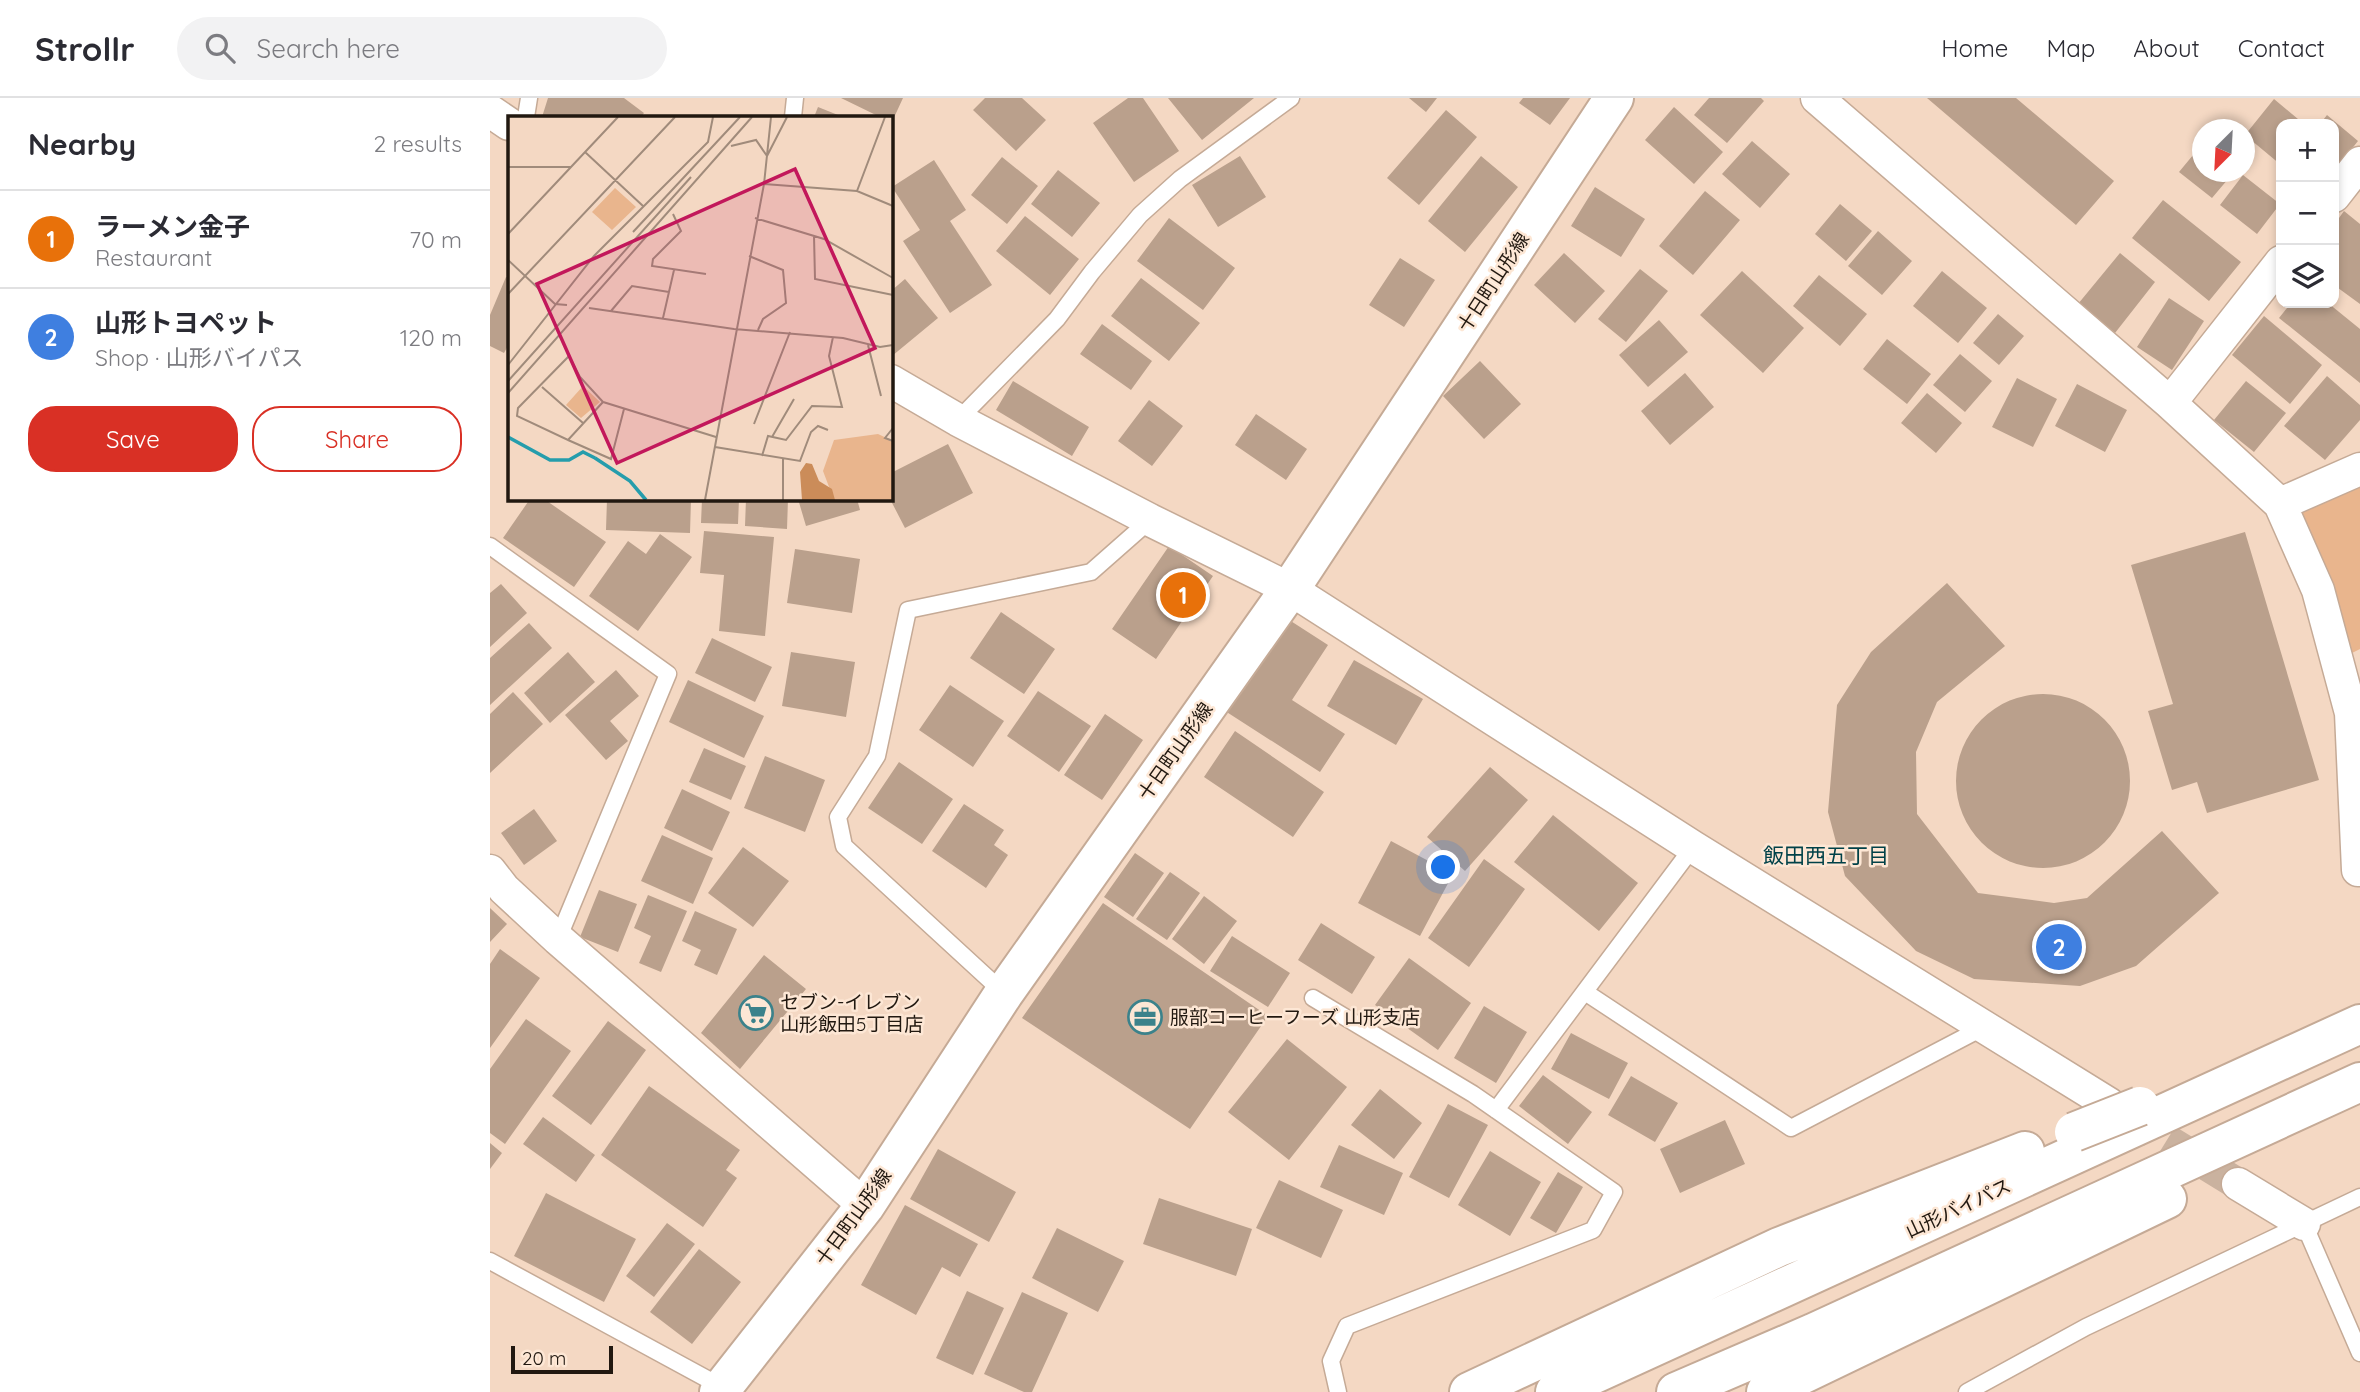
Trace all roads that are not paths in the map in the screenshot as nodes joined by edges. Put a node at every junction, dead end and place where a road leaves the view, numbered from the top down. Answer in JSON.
{"nodes":[{"id":1,"x":529,"y":98,"type":"edge"},
{"id":2,"x":795,"y":98,"type":"edge"},
{"id":3,"x":1292,"y":98,"type":"edge"},
{"id":4,"x":1614,"y":98,"type":"edge"},
{"id":5,"x":1816,"y":98,"type":"edge"},
{"id":6,"x":490,"y":111,"type":"edge"},
{"id":7,"x":526,"y":116,"type":"edge"},
{"id":8,"x":793,"y":116,"type":"edge"},
{"id":9,"x":508,"y":123,"type":"edge"},
{"id":10,"x":2360,"y":163,"type":"edge"},
{"id":11,"x":2339,"y":190,"type":"edge"},
{"id":12,"x":2276,"y":268,"type":"edge"},
{"id":13,"x":892,"y":382,"type":"edge"},
{"id":14,"x":2170,"y":403,"type":"junction"},
{"id":15,"x":958,"y":420,"type":"junction"},
{"id":16,"x":2360,"y":469,"type":"edge"},
{"id":17,"x":2280,"y":504,"type":"junction"},
{"id":18,"x":1150,"y":520,"type":"junction"},
{"id":19,"x":490,"y":546,"type":"edge"},
{"id":20,"x":1290,"y":589,"type":"junction"},
{"id":21,"x":1693,"y":847,"type":"junction"},
{"id":22,"x":2360,"y":869,"type":"edge"},
{"id":23,"x":490,"y":870,"type":"edge"},
{"id":24,"x":558,"y":939,"type":"junction"},
{"id":25,"x":1586,"y":992,"type":"junction"},
{"id":26,"x":1004,"y":993,"type":"junction"},
{"id":27,"x":1313,"y":998,"type":"dead end"},
{"id":28,"x":2360,"y":1017,"type":"edge"},
{"id":29,"x":2360,"y":1024,"type":"edge"},
{"id":30,"x":1984,"y":1027,"type":"junction"},
{"id":31,"x":2360,"y":1082,"type":"edge"},
{"id":32,"x":2360,"y":1095,"type":"edge"},
{"id":33,"x":2125,"y":1105,"type":"junction"},
{"id":34,"x":1496,"y":1110,"type":"junction"},
{"id":35,"x":2238,"y":1184,"type":"tunnel mouth"},
{"id":36,"x":2360,"y":1197,"type":"edge"},
{"id":37,"x":865,"y":1206,"type":"junction"},
{"id":38,"x":2304,"y":1224,"type":"junction"},
{"id":39,"x":490,"y":1261,"type":"edge"},
{"id":40,"x":2360,"y":1353,"type":"edge"},
{"id":41,"x":720,"y":1389,"type":"edge"},
{"id":42,"x":1338,"y":1392,"type":"edge"},
{"id":43,"x":1469,"y":1392,"type":"edge"},
{"id":44,"x":1555,"y":1392,"type":"edge"},
{"id":45,"x":1676,"y":1392,"type":"edge"},
{"id":46,"x":1766,"y":1392,"type":"edge"},
{"id":47,"x":1967,"y":1392,"type":"edge"}],
"edges":[{"from":1,"to":7,"type":"lane"},
{"from":2,"to":8,"type":"lane"},
{"from":3,"to":15,"type":"lane"},
{"from":4,"to":20,"type":"main road","name":"十日町山形線"},
{"from":5,"to":14,"type":"street"},
{"from":6,"to":9,"type":"street"},
{"from":10,"to":11,"type":"street"},
{"from":12,"to":14,"type":"street"},
{"from":13,"to":15,"type":"street"},
{"from":14,"to":17,"type":"street"},
{"from":15,"to":18,"type":"street"},
{"from":16,"to":17,"type":"street"},
{"from":17,"to":22,"type":"street"},
{"from":18,"to":20,"type":"street"},
{"from":18,"to":26,"type":"lane"},
{"from":19,"to":24,"type":"lane"},
{"from":20,"to":21,"type":"street"},
{"from":20,"to":26,"type":"main road","name":"十日町山形線"},
{"from":21,"to":25,"type":"lane"},
{"from":21,"to":30,"type":"street"},
{"from":23,"to":24,"type":"street"},
{"from":24,"to":37,"type":"street"},
{"from":25,"to":30,"type":"lane"},
{"from":25,"to":34,"type":"lane"},
{"from":26,"to":37,"type":"main road","name":"十日町山形線"},
{"from":27,"to":34,"type":"lane"},
{"from":28,"to":33,"type":"main road"},
{"from":29,"to":44,"type":"main road","name":"山形バイパス"},
{"from":30,"to":33,"type":"street"},
{"from":31,"to":45,"type":"main road"},
{"from":32,"to":46,"type":"main road"},
{"from":33,"to":43,"type":"main road","bridge":true},
{"from":34,"to":42,"type":"lane"},
{"from":35,"to":38,"type":"street"},
{"from":36,"to":38,"type":"lane"},
{"from":37,"to":41,"type":"main road","name":"十日町山形線"},
{"from":38,"to":40,"type":"lane"},
{"from":38,"to":47,"type":"lane"},
{"from":39,"to":41,"type":"lane"}]}
